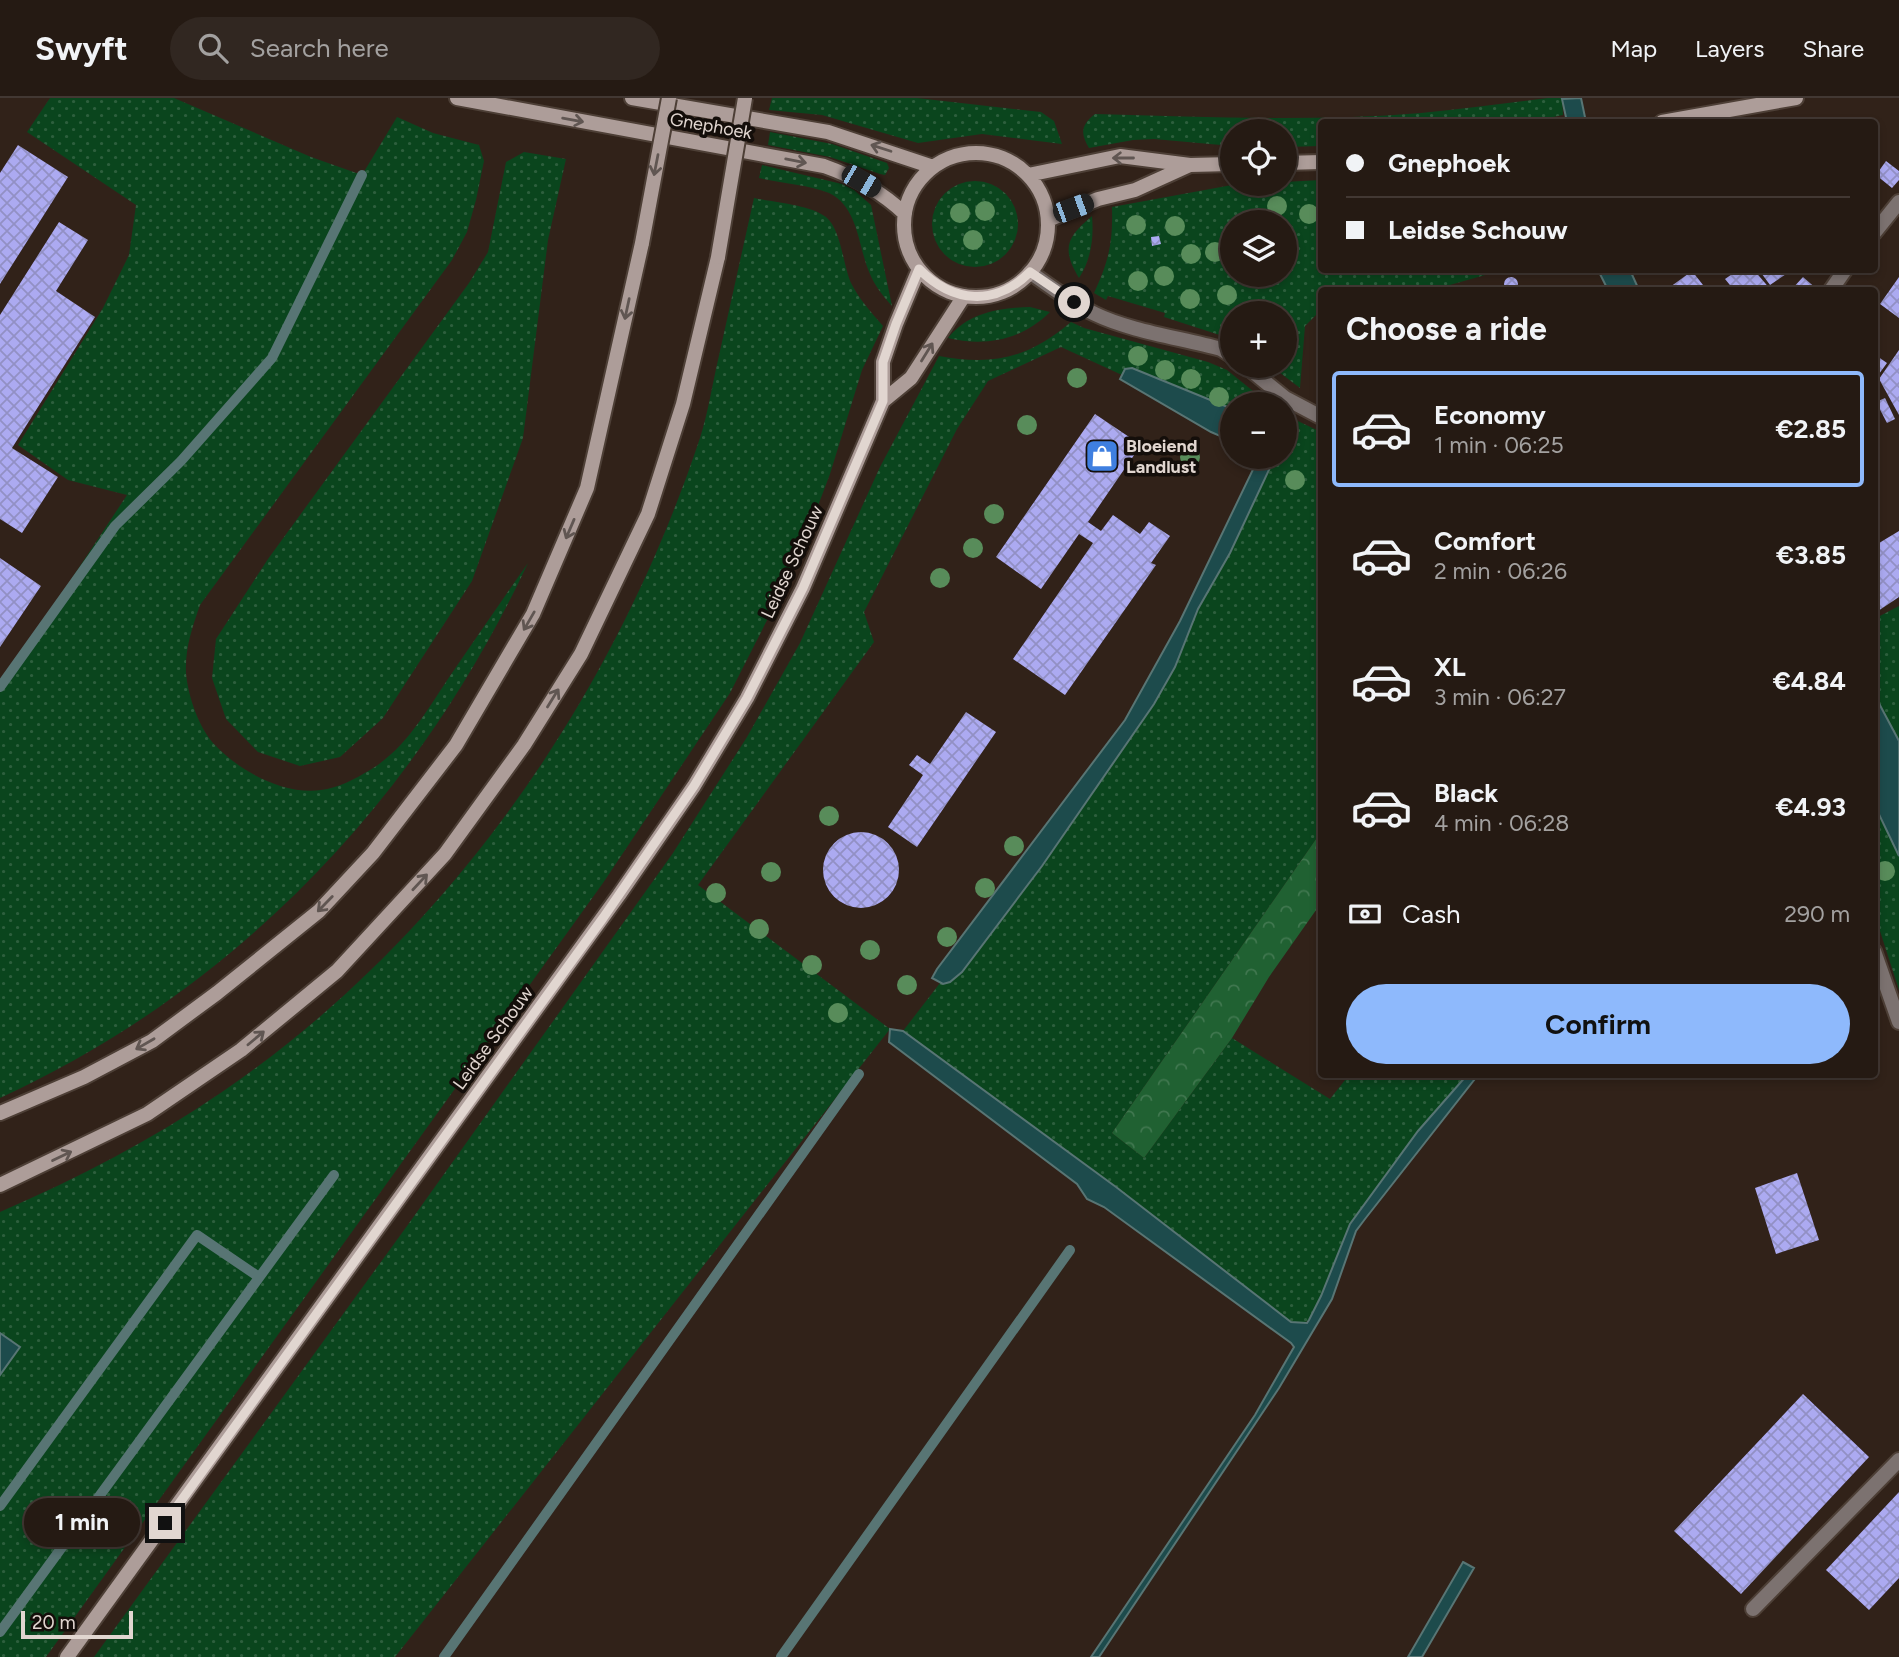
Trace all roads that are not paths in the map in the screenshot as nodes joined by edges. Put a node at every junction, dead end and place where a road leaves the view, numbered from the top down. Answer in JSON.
{"nodes":[{"id":1,"x":457,"y":98,"type":"edge"},
{"id":2,"x":632,"y":98,"type":"edge"},
{"id":3,"x":668,"y":98,"type":"edge"},
{"id":4,"x":745,"y":98,"type":"edge"},
{"id":5,"x":1796,"y":98,"type":"edge"},
{"id":6,"x":1679,"y":119,"type":"edge"},
{"id":7,"x":1318,"y":162,"type":"edge"},
{"id":8,"x":1297,"y":163,"type":"edge"},
{"id":9,"x":1220,"y":165,"type":"edge"},
{"id":10,"x":1190,"y":166,"type":"junction"},
{"id":11,"x":933,"y":167,"type":"junction"},
{"id":12,"x":1028,"y":175,"type":"junction"},
{"id":13,"x":1899,"y":202,"type":"edge"},
{"id":14,"x":905,"y":214,"type":"junction"},
{"id":15,"x":1048,"y":220,"type":"junction"},
{"id":16,"x":1878,"y":228,"type":"edge"},
{"id":17,"x":919,"y":269,"type":"junction"},
{"id":18,"x":1030,"y":272,"type":"junction"},
{"id":19,"x":964,"y":296,"type":"junction"},
{"id":20,"x":1220,"y":349,"type":"edge"},
{"id":21,"x":1261,"y":378,"type":"edge"},
{"id":22,"x":883,"y":401,"type":"junction"},
{"id":23,"x":1318,"y":415,"type":"edge"},
{"id":24,"x":1878,"y":962,"type":"edge"},
{"id":25,"x":1899,"y":1022,"type":"edge"},
{"id":26,"x":0,"y":1114,"type":"edge"},
{"id":27,"x":0,"y":1185,"type":"edge"},
{"id":28,"x":1899,"y":1460,"type":"edge"},
{"id":29,"x":1753,"y":1609,"type":"dead end"},
{"id":30,"x":68,"y":1657,"type":"edge"}],
"edges":[{"from":1,"to":14,"type":"street","name":"Gnephoek","one_way":true},
{"from":11,"to":2,"type":"street","name":"Gnephoek","one_way":true},
{"from":3,"to":26,"type":"street","one_way":true,"bridge":true},
{"from":27,"to":4,"type":"street","one_way":true,"bridge":true},
{"from":5,"to":6,"type":"street"},
{"from":7,"to":8,"type":"street"},
{"from":9,"to":10,"type":"street"},
{"from":10,"to":12,"type":"street","one_way":true},
{"from":10,"to":15,"type":"street"},
{"from":11,"to":12,"type":"street"},
{"from":11,"to":14,"type":"street"},
{"from":12,"to":15,"type":"street"},
{"from":13,"to":16,"type":"street"},
{"from":14,"to":17,"type":"street"},
{"from":15,"to":18,"type":"street"},
{"from":17,"to":19,"type":"street"},
{"from":17,"to":22,"type":"street","name":"Leidse Schouw"},
{"from":18,"to":19,"type":"street"},
{"from":18,"to":20,"type":"street"},
{"from":22,"to":19,"type":"street","name":"Leidse Schouw","one_way":true},
{"from":21,"to":23,"type":"street"},
{"from":22,"to":30,"type":"street","name":"Leidse Schouw"},
{"from":24,"to":25,"type":"street"},
{"from":28,"to":29,"type":"street"}]}
